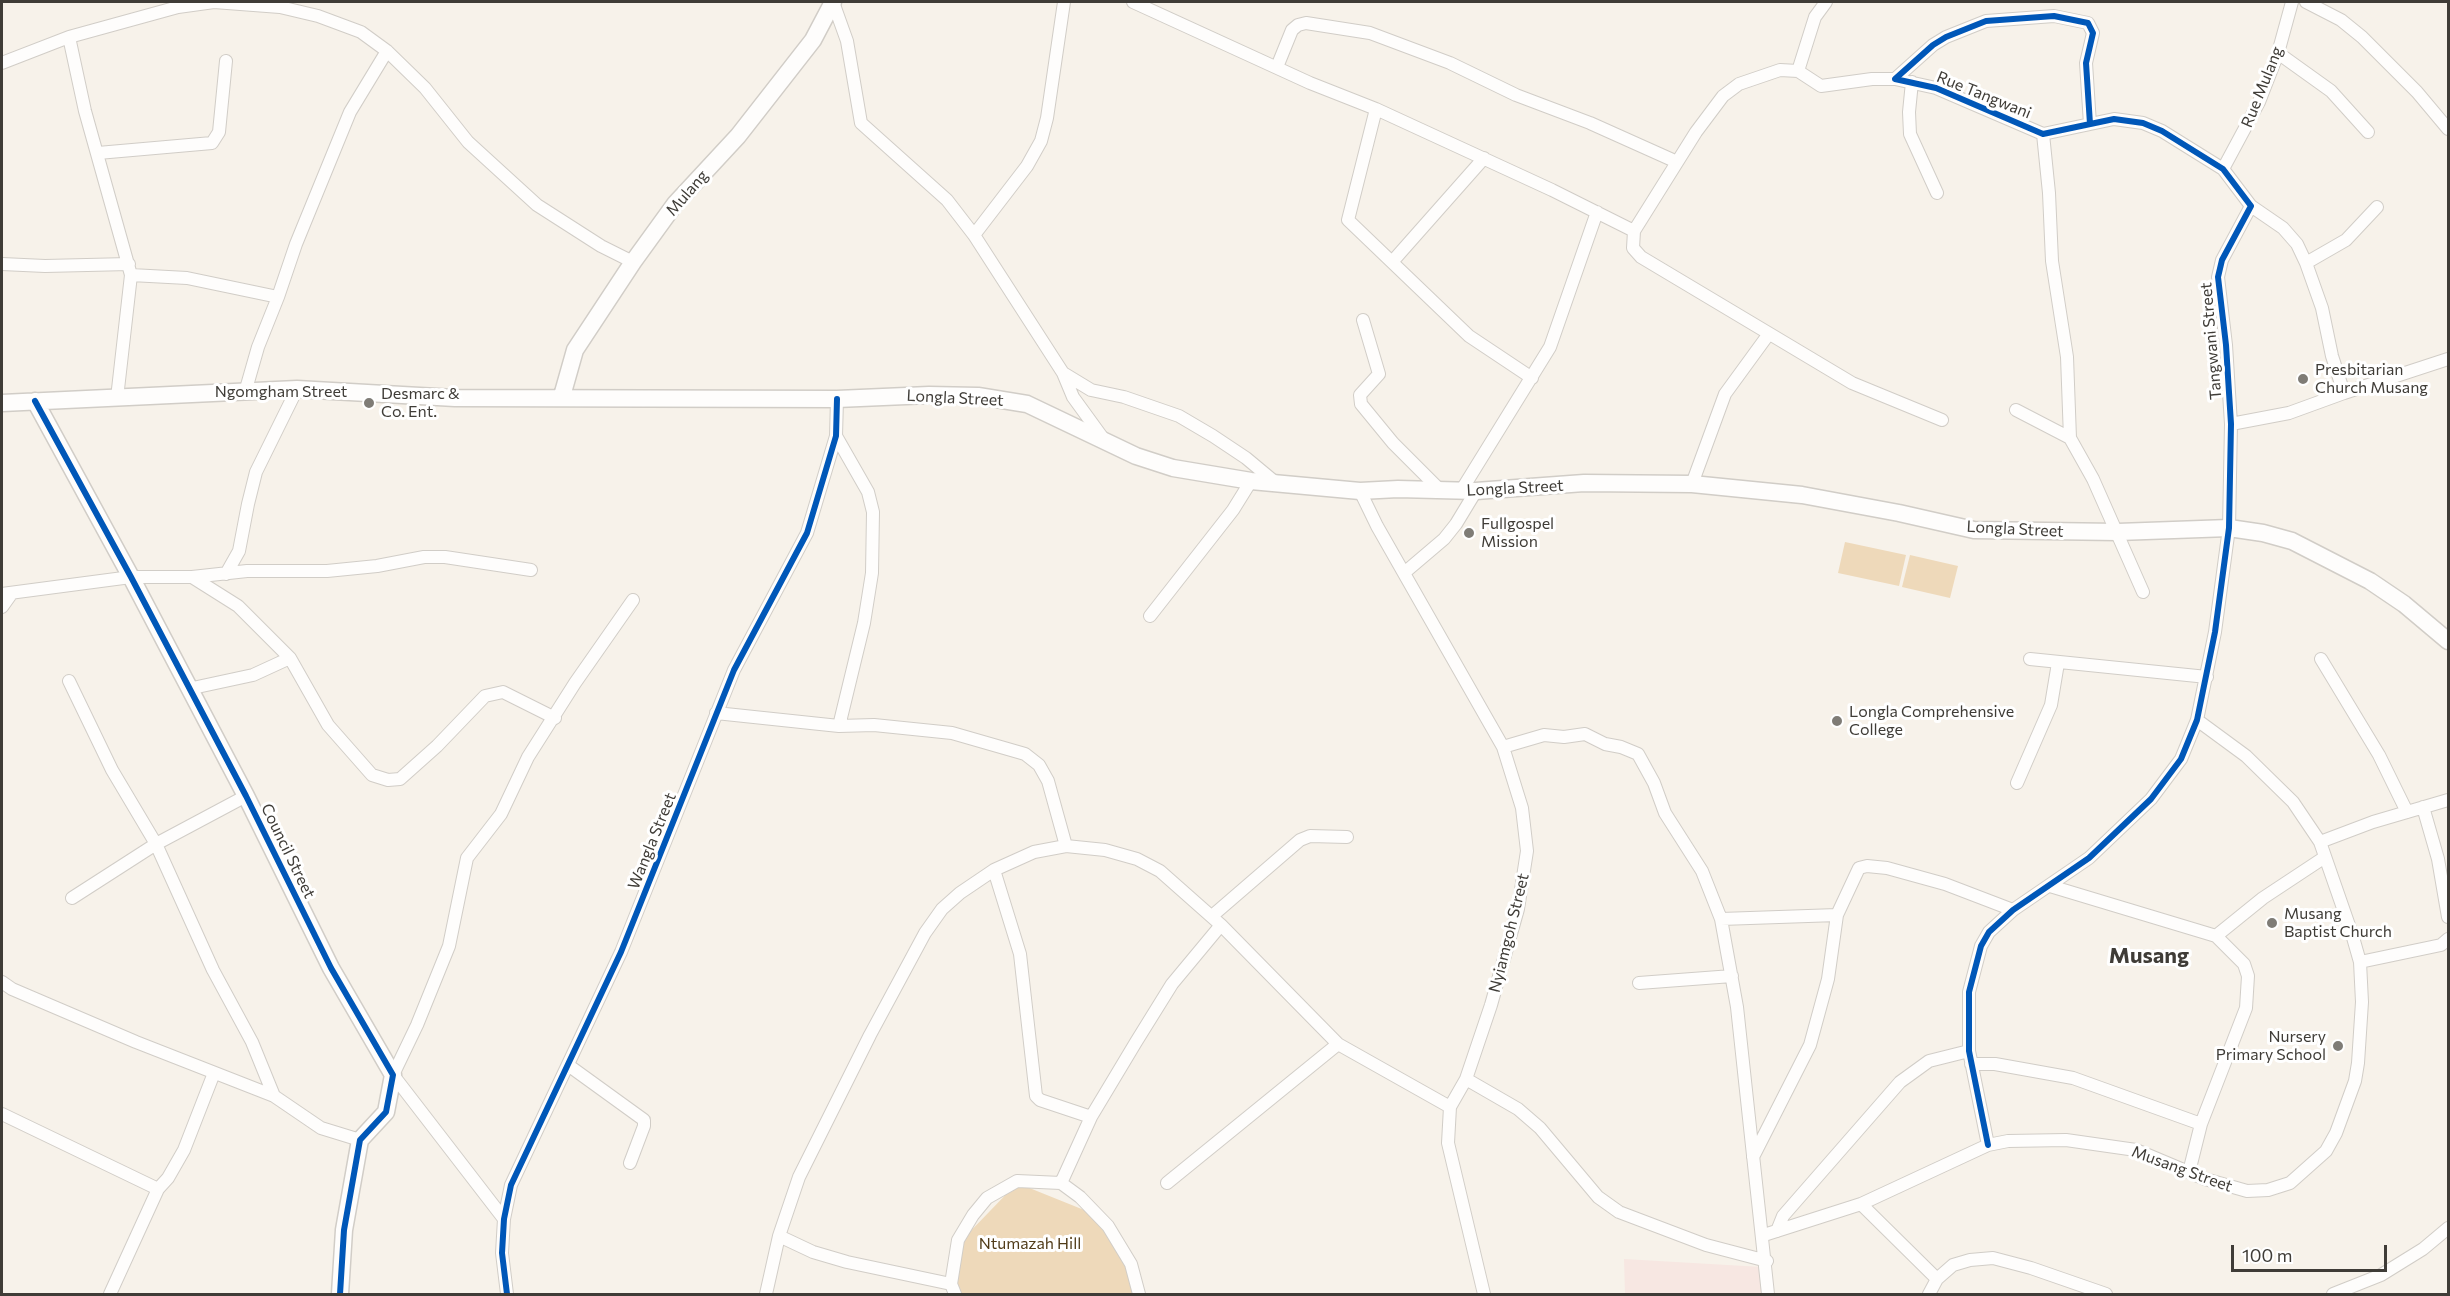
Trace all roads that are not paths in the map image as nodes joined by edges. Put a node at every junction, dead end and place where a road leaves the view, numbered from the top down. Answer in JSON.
{"nodes":[{"id":1,"x":214,"y":2,"type":"edge"},
{"id":2,"x":833,"y":2,"type":"edge"},
{"id":3,"x":1064,"y":2,"type":"edge"},
{"id":4,"x":1133,"y":2,"type":"edge"},
{"id":5,"x":1826,"y":2,"type":"edge"},
{"id":6,"x":2056,"y":2,"type":"edge"},
{"id":7,"x":2292,"y":2,"type":"edge"},
{"id":8,"x":2306,"y":2,"type":"edge"},
{"id":9,"x":281,"y":4,"type":"edge"},
{"id":10,"x":2054,"y":16,"type":"junction"},
{"id":11,"x":69,"y":37,"type":"junction"},
{"id":12,"x":387,"y":51,"type":"junction"},
{"id":13,"x":2278,"y":53,"type":"junction"},
{"id":14,"x":226,"y":61,"type":"dead end"},
{"id":15,"x":2,"y":63,"type":"edge"},
{"id":16,"x":1277,"y":67,"type":"junction"},
{"id":17,"x":1798,"y":71,"type":"junction"},
{"id":18,"x":1895,"y":79,"type":"junction"},
{"id":19,"x":1912,"y":82,"type":"junction"},
{"id":20,"x":1376,"y":109,"type":"junction"},
{"id":21,"x":2090,"y":124,"type":"junction"},
{"id":22,"x":2448,"y":129,"type":"edge"},
{"id":23,"x":2368,"y":132,"type":"dead end"},
{"id":24,"x":2043,"y":134,"type":"junction"},
{"id":25,"x":98,"y":153,"type":"junction"},
{"id":26,"x":1484,"y":158,"type":"junction"},
{"id":27,"x":1677,"y":162,"type":"junction"},
{"id":28,"x":2223,"y":169,"type":"junction"},
{"id":29,"x":1937,"y":193,"type":"dead end"},
{"id":30,"x":2251,"y":206,"type":"junction"},
{"id":31,"x":2377,"y":207,"type":"dead end"},
{"id":32,"x":1597,"y":212,"type":"junction"},
{"id":33,"x":1634,"y":231,"type":"junction"},
{"id":34,"x":974,"y":235,"type":"junction"},
{"id":35,"x":633,"y":262,"type":"junction"},
{"id":36,"x":1392,"y":262,"type":"junction"},
{"id":37,"x":2306,"y":263,"type":"junction"},
{"id":38,"x":2,"y":264,"type":"edge"},
{"id":39,"x":130,"y":270,"type":"junction"},
{"id":40,"x":278,"y":297,"type":"junction"},
{"id":41,"x":1363,"y":320,"type":"dead end"},
{"id":42,"x":1768,"y":335,"type":"junction"},
{"id":43,"x":2448,"y":361,"type":"edge"},
{"id":44,"x":1063,"y":373,"type":"junction"},
{"id":45,"x":1532,"y":378,"type":"junction"},
{"id":46,"x":297,"y":388,"type":"junction"},
{"id":47,"x":246,"y":390,"type":"junction"},
{"id":48,"x":2344,"y":393,"type":"junction"},
{"id":49,"x":562,"y":396,"type":"junction"},
{"id":50,"x":117,"y":398,"type":"junction"},
{"id":51,"x":837,"y":399,"type":"junction"},
{"id":52,"x":63,"y":400,"type":"junction"},
{"id":53,"x":35,"y":402,"type":"junction"},
{"id":54,"x":2,"y":403,"type":"edge"},
{"id":55,"x":2016,"y":410,"type":"dead end"},
{"id":56,"x":1942,"y":420,"type":"dead end"},
{"id":57,"x":2230,"y":424,"type":"junction"},
{"id":58,"x":51,"y":432,"type":"junction"},
{"id":59,"x":836,"y":436,"type":"junction"},
{"id":60,"x":2070,"y":438,"type":"junction"},
{"id":61,"x":1106,"y":442,"type":"junction"},
{"id":62,"x":1251,"y":481,"type":"junction"},
{"id":63,"x":1276,"y":483,"type":"junction"},
{"id":64,"x":1692,"y":484,"type":"junction"},
{"id":65,"x":1360,"y":491,"type":"junction"},
{"id":66,"x":1441,"y":491,"type":"junction"},
{"id":67,"x":1468,"y":491,"type":"junction"},
{"id":68,"x":2229,"y":528,"type":"junction"},
{"id":69,"x":2118,"y":532,"type":"junction"},
{"id":70,"x":239,"y":551,"type":"junction"},
{"id":71,"x":531,"y":570,"type":"dead end"},
{"id":72,"x":247,"y":571,"type":"junction"},
{"id":73,"x":1404,"y":573,"type":"junction"},
{"id":74,"x":226,"y":574,"type":"junction"},
{"id":75,"x":131,"y":577,"type":"junction"},
{"id":76,"x":192,"y":577,"type":"junction"},
{"id":77,"x":2143,"y":592,"type":"dead end"},
{"id":78,"x":7,"y":594,"type":"edge"},
{"id":79,"x":633,"y":600,"type":"dead end"},
{"id":80,"x":2,"y":607,"type":"edge"},
{"id":81,"x":1150,"y":616,"type":"dead end"},
{"id":82,"x":2448,"y":641,"type":"edge"},
{"id":83,"x":290,"y":657,"type":"junction"},
{"id":84,"x":2030,"y":659,"type":"dead end"},
{"id":85,"x":2321,"y":659,"type":"dead end"},
{"id":86,"x":2058,"y":663,"type":"junction"},
{"id":87,"x":2206,"y":677,"type":"junction"},
{"id":88,"x":69,"y":681,"type":"dead end"},
{"id":89,"x":188,"y":689,"type":"junction"},
{"id":90,"x":716,"y":713,"type":"junction"},
{"id":91,"x":555,"y":718,"type":"junction"},
{"id":92,"x":2197,"y":720,"type":"junction"},
{"id":93,"x":839,"y":726,"type":"junction"},
{"id":94,"x":1503,"y":747,"type":"junction"},
{"id":95,"x":2017,"y":783,"type":"dead end"},
{"id":96,"x":246,"y":796,"type":"junction"},
{"id":97,"x":2448,"y":800,"type":"edge"},
{"id":98,"x":2422,"y":807,"type":"junction"},
{"id":99,"x":2408,"y":812,"type":"junction"},
{"id":100,"x":1347,"y":837,"type":"dead end"},
{"id":101,"x":2320,"y":842,"type":"junction"},
{"id":102,"x":156,"y":844,"type":"junction"},
{"id":103,"x":1066,"y":846,"type":"junction"},
{"id":104,"x":2325,"y":857,"type":"junction"},
{"id":105,"x":994,"y":870,"type":"junction"},
{"id":106,"x":2050,"y":886,"type":"junction"},
{"id":107,"x":72,"y":898,"type":"dead end"},
{"id":108,"x":2013,"y":910,"type":"junction"},
{"id":109,"x":1838,"y":915,"type":"junction"},
{"id":110,"x":2448,"y":917,"type":"edge"},
{"id":111,"x":1720,"y":919,"type":"junction"},
{"id":112,"x":1217,"y":920,"type":"junction"},
{"id":113,"x":2216,"y":936,"type":"junction"},
{"id":114,"x":2448,"y":939,"type":"edge"},
{"id":115,"x":2360,"y":962,"type":"junction"},
{"id":116,"x":1731,"y":976,"type":"junction"},
{"id":117,"x":2,"y":982,"type":"edge"},
{"id":118,"x":1639,"y":983,"type":"dead end"},
{"id":119,"x":1338,"y":1044,"type":"junction"},
{"id":120,"x":1970,"y":1058,"type":"junction"},
{"id":121,"x":568,"y":1065,"type":"junction"},
{"id":122,"x":214,"y":1073,"type":"junction"},
{"id":123,"x":393,"y":1075,"type":"junction"},
{"id":124,"x":1466,"y":1079,"type":"junction"},
{"id":125,"x":274,"y":1096,"type":"junction"},
{"id":126,"x":1450,"y":1107,"type":"junction"},
{"id":127,"x":2,"y":1114,"type":"edge"},
{"id":128,"x":1091,"y":1117,"type":"junction"},
{"id":129,"x":2201,"y":1124,"type":"junction"},
{"id":130,"x":360,"y":1140,"type":"junction"},
{"id":131,"x":1988,"y":1145,"type":"junction"},
{"id":132,"x":1753,"y":1157,"type":"junction"},
{"id":133,"x":630,"y":1163,"type":"dead end"},
{"id":134,"x":2189,"y":1172,"type":"junction"},
{"id":135,"x":1167,"y":1183,"type":"dead end"},
{"id":136,"x":1061,"y":1184,"type":"junction"},
{"id":137,"x":158,"y":1189,"type":"junction"},
{"id":138,"x":1861,"y":1204,"type":"junction"},
{"id":139,"x":504,"y":1219,"type":"junction"},
{"id":140,"x":2448,"y":1228,"type":"edge"},
{"id":141,"x":1777,"y":1231,"type":"junction"},
{"id":142,"x":1764,"y":1235,"type":"junction"},
{"id":143,"x":778,"y":1236,"type":"junction"},
{"id":144,"x":1767,"y":1261,"type":"junction"},
{"id":145,"x":1937,"y":1279,"type":"junction"},
{"id":146,"x":953,"y":1289,"type":"edge"},
{"id":147,"x":110,"y":1294,"type":"edge"},
{"id":148,"x":340,"y":1294,"type":"edge"},
{"id":149,"x":507,"y":1294,"type":"edge"},
{"id":150,"x":766,"y":1294,"type":"edge"},
{"id":151,"x":1139,"y":1294,"type":"edge"},
{"id":152,"x":1484,"y":1294,"type":"edge"},
{"id":153,"x":1768,"y":1294,"type":"edge"},
{"id":154,"x":1929,"y":1294,"type":"edge"},
{"id":155,"x":2106,"y":1294,"type":"edge"},
{"id":156,"x":2333,"y":1294,"type":"edge"}],
"edges":[{"from":1,"to":9,"type":"street"},
{"from":1,"to":11,"type":"street"},
{"from":2,"to":34,"type":"street"},
{"from":2,"to":35,"type":"main road","name":"Mulang"},
{"from":3,"to":34,"type":"street"},
{"from":4,"to":16,"type":"street"},
{"from":5,"to":17,"type":"street"},
{"from":6,"to":10,"type":"street"},
{"from":7,"to":13,"type":"street","name":"Rue Mulang"},
{"from":8,"to":22,"type":"street"},
{"from":9,"to":12,"type":"street"},
{"from":10,"to":18,"type":"street","name":"Rue Tangwani"},
{"from":10,"to":21,"type":"street","name":"Rue Tangwani"},
{"from":11,"to":15,"type":"street"},
{"from":11,"to":25,"type":"street"},
{"from":12,"to":35,"type":"street"},
{"from":12,"to":40,"type":"street"},
{"from":13,"to":23,"type":"street"},
{"from":13,"to":28,"type":"street","name":"Rue Mulang"},
{"from":14,"to":25,"type":"street"},
{"from":16,"to":20,"type":"street"},
{"from":16,"to":27,"type":"street"},
{"from":17,"to":18,"type":"street"},
{"from":17,"to":27,"type":"street"},
{"from":18,"to":19,"type":"street","name":"Rue Tangwani"},
{"from":19,"to":24,"type":"street","name":"Rue Tangwani"},
{"from":19,"to":29,"type":"street"},
{"from":20,"to":26,"type":"street"},
{"from":20,"to":36,"type":"street"},
{"from":21,"to":24,"type":"street","name":"Rue Tangwani"},
{"from":21,"to":28,"type":"street","name":"Rue Tangwani"},
{"from":24,"to":60,"type":"street"},
{"from":25,"to":39,"type":"street"},
{"from":26,"to":32,"type":"street"},
{"from":26,"to":36,"type":"street"},
{"from":27,"to":33,"type":"street"},
{"from":28,"to":30,"type":"street"},
{"from":30,"to":37,"type":"street"},
{"from":30,"to":57,"type":"street","name":"Tangwani Street"},
{"from":31,"to":37,"type":"street"},
{"from":32,"to":33,"type":"street"},
{"from":32,"to":45,"type":"street"},
{"from":33,"to":42,"type":"street"},
{"from":34,"to":44,"type":"street"},
{"from":35,"to":49,"type":"main road","name":"Mulang"},
{"from":36,"to":45,"type":"street"},
{"from":37,"to":48,"type":"street"},
{"from":38,"to":39,"type":"street"},
{"from":39,"to":40,"type":"street"},
{"from":39,"to":50,"type":"street"},
{"from":40,"to":47,"type":"street"},
{"from":41,"to":66,"type":"street"},
{"from":42,"to":56,"type":"street"},
{"from":42,"to":64,"type":"street"},
{"from":43,"to":48,"type":"street"},
{"from":44,"to":61,"type":"street"},
{"from":44,"to":63,"type":"street"},
{"from":45,"to":67,"type":"street"},
{"from":46,"to":47,"type":"main road","name":"Ngomgham Street"},
{"from":46,"to":49,"type":"main road","name":"Ngomgham Street"},
{"from":46,"to":70,"type":"street"},
{"from":47,"to":50,"type":"main road","name":"Ngomgham Street"},
{"from":48,"to":57,"type":"street"},
{"from":49,"to":51,"type":"main road","name":"Longla Street"},
{"from":50,"to":52,"type":"main road","name":"Ngomgham Street"},
{"from":51,"to":59,"type":"street","name":"Wangla Street"},
{"from":51,"to":61,"type":"main road","name":"Longla Street"},
{"from":52,"to":53,"type":"main road","name":"Ngomgham Street"},
{"from":52,"to":58,"type":"main road"},
{"from":53,"to":54,"type":"main road","name":"Ngomgham Street"},
{"from":53,"to":58,"type":"main road","name":"Council Street"},
{"from":55,"to":60,"type":"street"},
{"from":57,"to":68,"type":"street","name":"Tangwani Street"},
{"from":58,"to":75,"type":"main road","name":"Council Street"},
{"from":59,"to":90,"type":"street","name":"Wangla Street"},
{"from":59,"to":93,"type":"street"},
{"from":60,"to":69,"type":"street"},
{"from":61,"to":62,"type":"main road","name":"Longla Street"},
{"from":62,"to":63,"type":"main road","name":"Longla Street"},
{"from":62,"to":81,"type":"street"},
{"from":63,"to":65,"type":"main road","name":"Longla Street"},
{"from":64,"to":67,"type":"main road","name":"Longla Street"},
{"from":64,"to":69,"type":"main road","name":"Longla Street"},
{"from":65,"to":66,"type":"main road","name":"Longla Street"},
{"from":65,"to":73,"type":"street","name":"Nyiamgoh Street"},
{"from":66,"to":67,"type":"main road","name":"Longla Street"},
{"from":67,"to":73,"type":"street"},
{"from":68,"to":69,"type":"main road","name":"Longla Street"},
{"from":68,"to":82,"type":"main road","name":"Longla Street"},
{"from":68,"to":87,"type":"street","name":"Tangwani Street"},
{"from":69,"to":77,"type":"street"},
{"from":70,"to":72,"type":"street"},
{"from":70,"to":74,"type":"street"},
{"from":71,"to":72,"type":"street"},
{"from":72,"to":74,"type":"street"},
{"from":73,"to":94,"type":"street","name":"Nyiamgoh Street"},
{"from":74,"to":76,"type":"street"},
{"from":75,"to":76,"type":"street"},
{"from":75,"to":78,"type":"street"},
{"from":75,"to":89,"type":"main road","name":"Council Street"},
{"from":76,"to":83,"type":"street"},
{"from":78,"to":80,"type":"street"},
{"from":79,"to":91,"type":"street"},
{"from":83,"to":89,"type":"street"},
{"from":83,"to":91,"type":"street"},
{"from":84,"to":86,"type":"street"},
{"from":85,"to":99,"type":"street"},
{"from":86,"to":87,"type":"street"},
{"from":86,"to":95,"type":"street"},
{"from":87,"to":92,"type":"street","name":"Tangwani Street"},
{"from":88,"to":102,"type":"street"},
{"from":89,"to":96,"type":"main road","name":"Council Street"},
{"from":90,"to":93,"type":"street"},
{"from":90,"to":121,"type":"street","name":"Wangla Street"},
{"from":91,"to":123,"type":"street"},
{"from":92,"to":101,"type":"street","name":"Musang Street"},
{"from":92,"to":106,"type":"street","name":"Tangwani Street"},
{"from":93,"to":103,"type":"street"},
{"from":94,"to":111,"type":"street"},
{"from":94,"to":124,"type":"street","name":"Nyiamgoh Street"},
{"from":96,"to":102,"type":"street"},
{"from":96,"to":123,"type":"main road","name":"Council Street"},
{"from":97,"to":98,"type":"street"},
{"from":98,"to":99,"type":"street"},
{"from":98,"to":110,"type":"street"},
{"from":99,"to":101,"type":"street"},
{"from":100,"to":112,"type":"street"},
{"from":101,"to":104,"type":"street","name":"Musang Street"},
{"from":102,"to":107,"type":"street"},
{"from":102,"to":125,"type":"street"},
{"from":103,"to":105,"type":"street"},
{"from":103,"to":112,"type":"street"},
{"from":104,"to":113,"type":"street"},
{"from":104,"to":115,"type":"street","name":"Musang Street"},
{"from":105,"to":128,"type":"street"},
{"from":105,"to":143,"type":"street"},
{"from":106,"to":108,"type":"street","name":"Tangwani Street"},
{"from":106,"to":113,"type":"street"},
{"from":108,"to":109,"type":"street"},
{"from":108,"to":120,"type":"street","name":"Tangwani Street"},
{"from":109,"to":111,"type":"street"},
{"from":109,"to":132,"type":"street"},
{"from":111,"to":116,"type":"street"},
{"from":112,"to":119,"type":"street"},
{"from":112,"to":128,"type":"street"},
{"from":113,"to":129,"type":"street"},
{"from":114,"to":115,"type":"street"},
{"from":115,"to":134,"type":"street","name":"Musang Street"},
{"from":116,"to":118,"type":"street"},
{"from":116,"to":132,"type":"street"},
{"from":117,"to":122,"type":"street"},
{"from":119,"to":126,"type":"street"},
{"from":119,"to":135,"type":"street"},
{"from":120,"to":129,"type":"street"},
{"from":120,"to":131,"type":"street","name":"Tangwani Street"},
{"from":120,"to":141,"type":"street"},
{"from":121,"to":133,"type":"street"},
{"from":121,"to":139,"type":"street","name":"Wangla Street"},
{"from":122,"to":125,"type":"street"},
{"from":122,"to":137,"type":"street"},
{"from":123,"to":130,"type":"main road"},
{"from":123,"to":139,"type":"street"},
{"from":124,"to":126,"type":"street","name":"Nyiamgoh Street"},
{"from":124,"to":144,"type":"street"},
{"from":125,"to":130,"type":"street"},
{"from":126,"to":152,"type":"street","name":"Nyiamgoh Street"},
{"from":127,"to":137,"type":"street"},
{"from":128,"to":136,"type":"street"},
{"from":129,"to":134,"type":"street"},
{"from":130,"to":148,"type":"main road"},
{"from":131,"to":134,"type":"street","name":"Musang Street"},
{"from":131,"to":138,"type":"street","name":"Musang Street"},
{"from":132,"to":142,"type":"street"},
{"from":136,"to":146,"type":"street"},
{"from":136,"to":151,"type":"street"},
{"from":137,"to":147,"type":"street"},
{"from":138,"to":141,"type":"street","name":"Musang Street"},
{"from":138,"to":145,"type":"street"},
{"from":139,"to":149,"type":"street","name":"Wangla Street"},
{"from":140,"to":156,"type":"street"},
{"from":141,"to":142,"type":"street","name":"Musang Street"},
{"from":142,"to":144,"type":"street"},
{"from":143,"to":146,"type":"street"},
{"from":143,"to":150,"type":"street"},
{"from":144,"to":153,"type":"street"},
{"from":145,"to":154,"type":"street"},
{"from":145,"to":155,"type":"street"}]}
